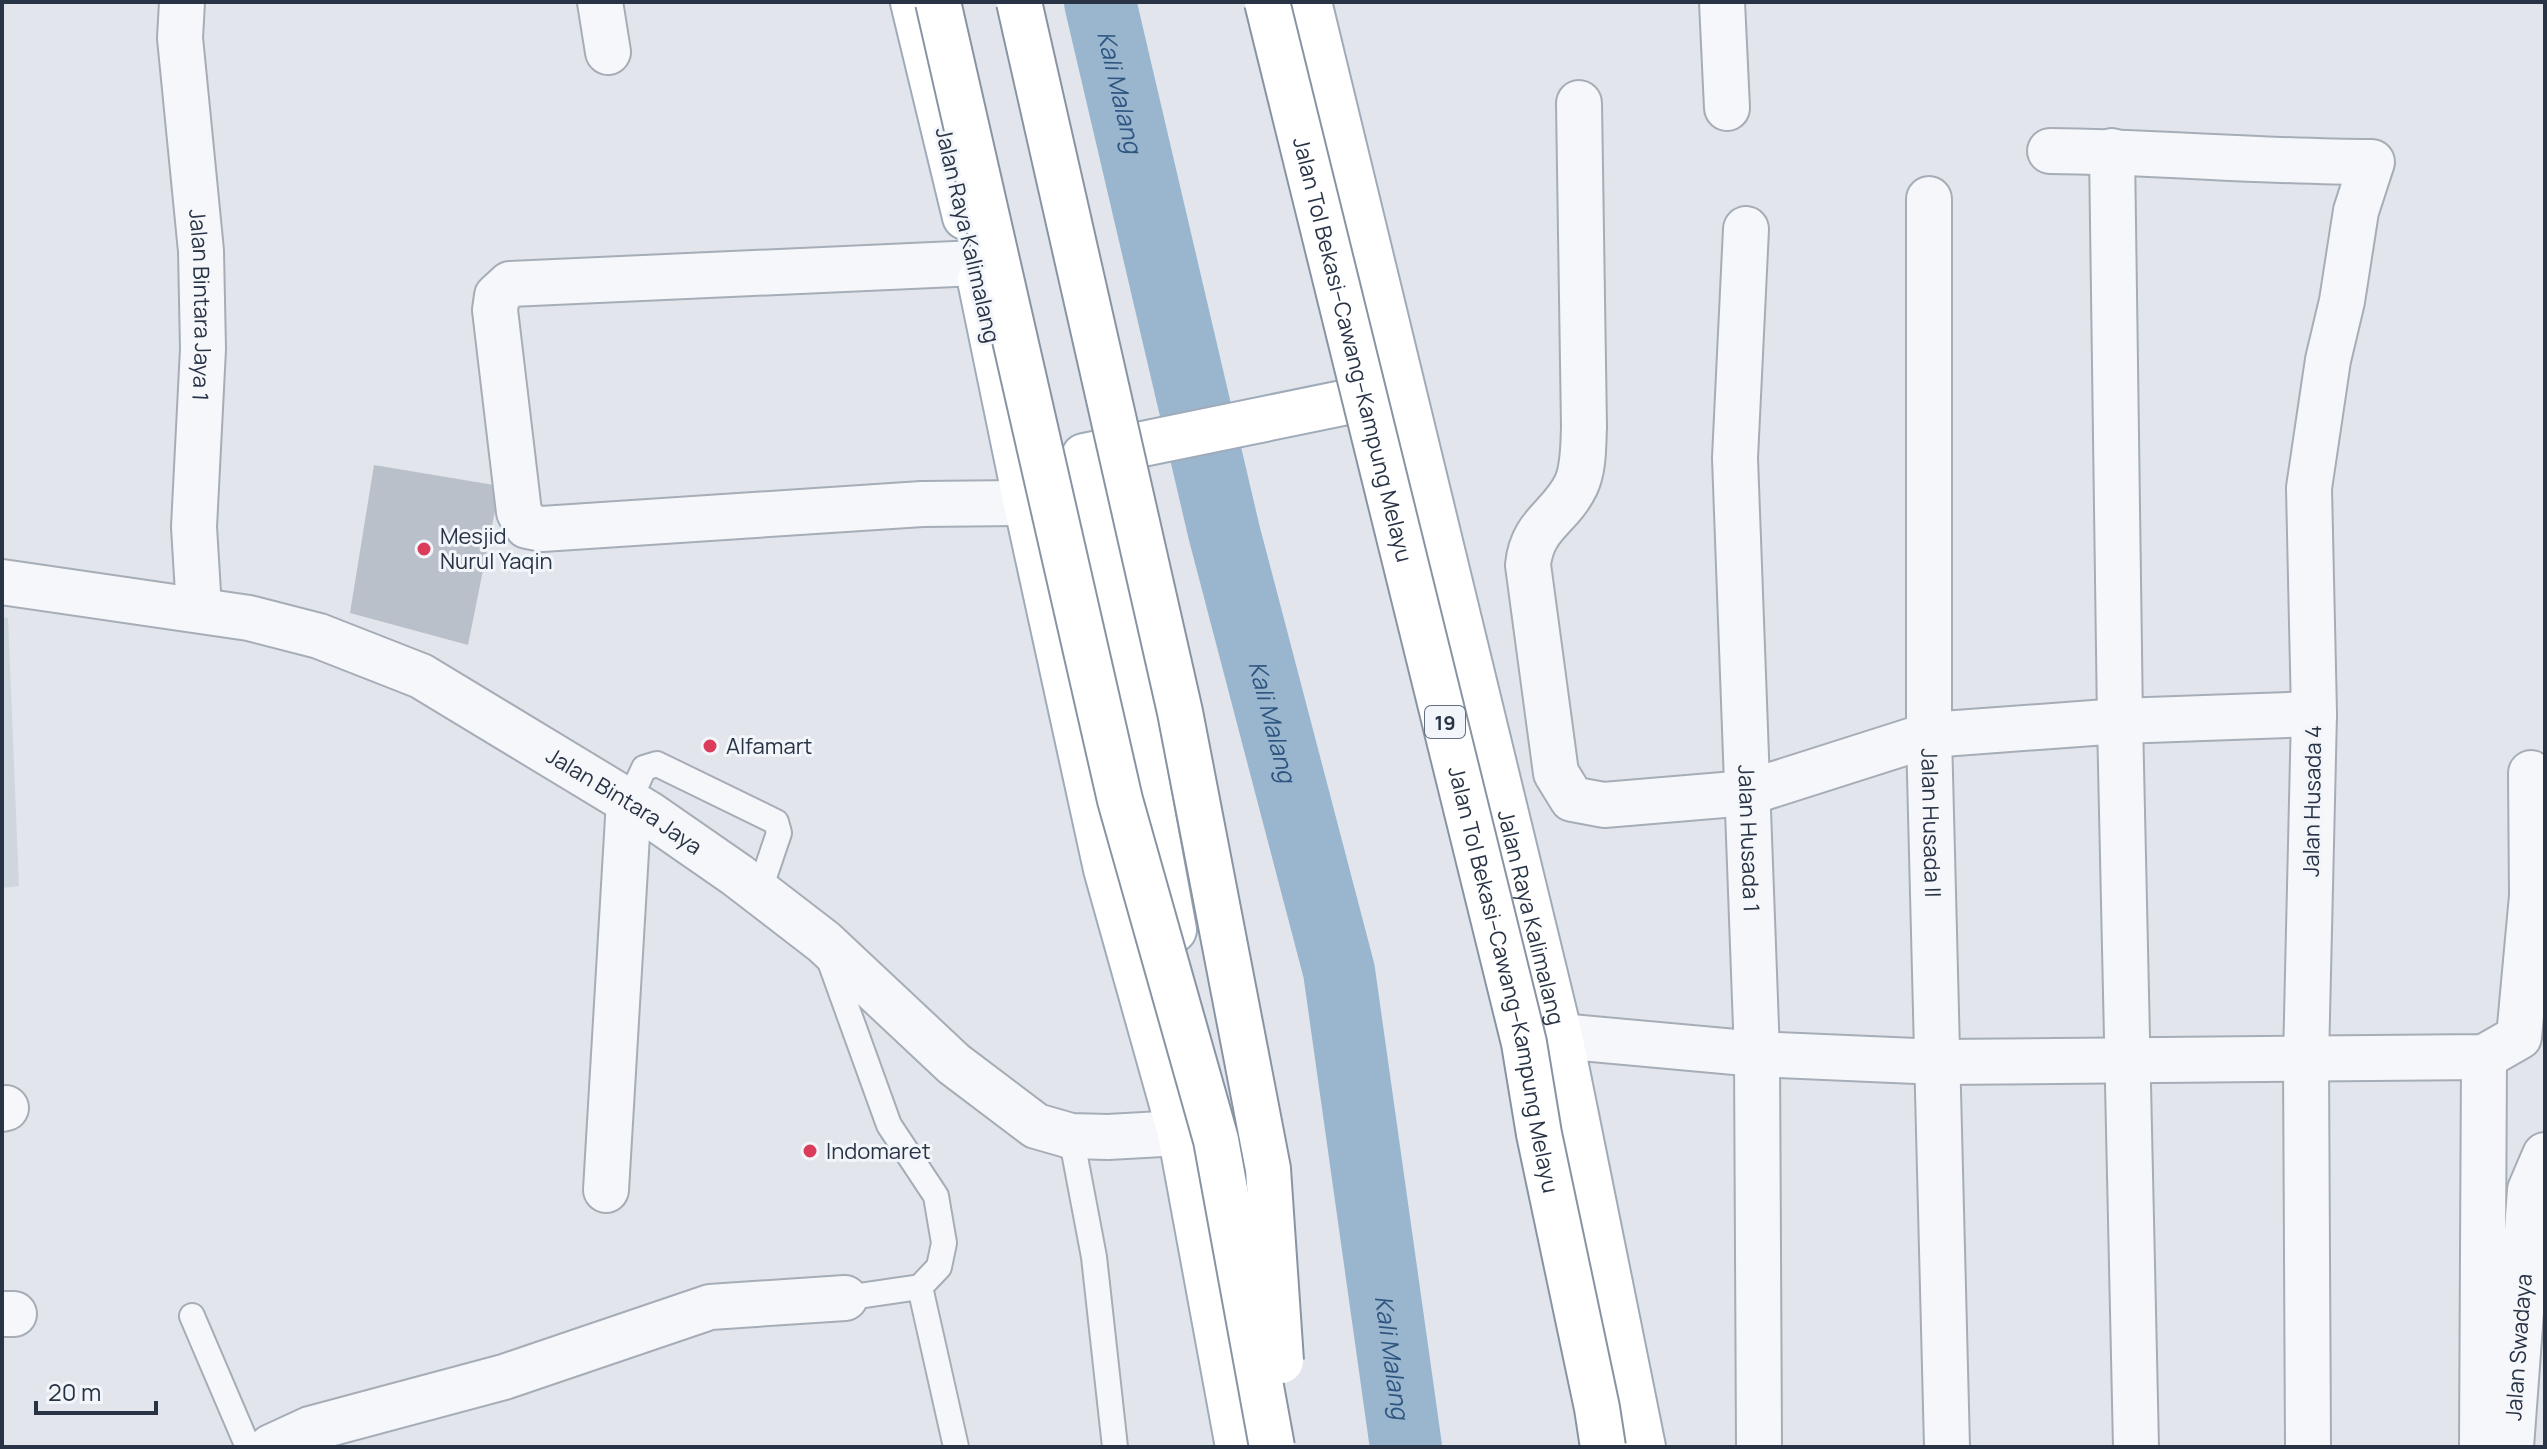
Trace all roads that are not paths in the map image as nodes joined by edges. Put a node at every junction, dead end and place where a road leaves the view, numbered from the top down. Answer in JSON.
{"nodes":[{"id":1,"x":182,"y":2,"type":"edge"},
{"id":2,"x":600,"y":2,"type":"edge"},
{"id":3,"x":913,"y":2,"type":"edge"},
{"id":4,"x":938,"y":2,"type":"edge"},
{"id":5,"x":1019,"y":2,"type":"edge"},
{"id":6,"x":1267,"y":2,"type":"edge"},
{"id":7,"x":1309,"y":2,"type":"edge"},
{"id":8,"x":1722,"y":2,"type":"edge"},
{"id":9,"x":608,"y":52,"type":"dead end"},
{"id":10,"x":1579,"y":103,"type":"dead end"},
{"id":11,"x":1727,"y":108,"type":"dead end"},
{"id":12,"x":2050,"y":151,"type":"dead end"},
{"id":13,"x":2112,"y":151,"type":"junction"},
{"id":14,"x":1929,"y":199,"type":"dead end"},
{"id":15,"x":1746,"y":229,"type":"dead end"},
{"id":16,"x":977,"y":263,"type":"junction"},
{"id":17,"x":1404,"y":391,"type":"junction"},
{"id":18,"x":1087,"y":456,"type":"junction"},
{"id":19,"x":1022,"y":486,"type":"junction"},
{"id":20,"x":2,"y":582,"type":"edge"},
{"id":21,"x":199,"y":609,"type":"junction"},
{"id":22,"x":2314,"y":714,"type":"junction"},
{"id":23,"x":2120,"y":721,"type":"junction"},
{"id":24,"x":1929,"y":735,"type":"junction"},
{"id":25,"x":2531,"y":773,"type":"dead end"},
{"id":26,"x":1747,"y":793,"type":"junction"},
{"id":27,"x":629,"y":801,"type":"junction"},
{"id":28,"x":759,"y":892,"type":"junction"},
{"id":29,"x":824,"y":942,"type":"junction"},
{"id":30,"x":1560,"y":1036,"type":"junction"},
{"id":31,"x":1757,"y":1054,"type":"junction"},
{"id":32,"x":2484,"y":1057,"type":"junction"},
{"id":33,"x":2128,"y":1060,"type":"junction"},
{"id":34,"x":2306,"y":1060,"type":"junction"},
{"id":35,"x":1939,"y":1062,"type":"junction"},
{"id":36,"x":1180,"y":1133,"type":"junction"},
{"id":37,"x":1071,"y":1136,"type":"junction"},
{"id":38,"x":2545,"y":1155,"type":"edge"},
{"id":39,"x":606,"y":1190,"type":"dead end"},
{"id":40,"x":920,"y":1287,"type":"junction"},
{"id":41,"x":845,"y":1298,"type":"joint"},
{"id":42,"x":192,"y":1316,"type":"dead end"},
{"id":43,"x":248,"y":1447,"type":"edge"},
{"id":44,"x":271,"y":1447,"type":"edge"},
{"id":45,"x":956,"y":1447,"type":"edge"},
{"id":46,"x":1115,"y":1447,"type":"edge"},
{"id":47,"x":1238,"y":1447,"type":"edge"},
{"id":48,"x":1272,"y":1447,"type":"edge"},
{"id":49,"x":1287,"y":1447,"type":"edge"},
{"id":50,"x":1603,"y":1447,"type":"edge"},
{"id":51,"x":1643,"y":1447,"type":"edge"},
{"id":52,"x":1759,"y":1447,"type":"edge"},
{"id":53,"x":1947,"y":1447,"type":"edge"},
{"id":54,"x":2136,"y":1447,"type":"edge"},
{"id":55,"x":2308,"y":1447,"type":"edge"},
{"id":56,"x":2482,"y":1447,"type":"edge"},
{"id":57,"x":2511,"y":1447,"type":"edge"}],
"edges":[{"from":1,"to":21,"type":"street","name":"Jalan Bintara Jaya 1"},
{"from":2,"to":9,"type":"street"},
{"from":3,"to":16,"type":"main road","name":"Jalan Raya Kalimalang"},
{"from":4,"to":48,"type":"main road","bridge":true},
{"from":5,"to":49,"type":"main road","bridge":true},
{"from":6,"to":50,"type":"main road","name":"Jalan Tol Bekasi–Cawang–Kampung Melayu","number":"19","bridge":true},
{"from":7,"to":17,"type":"main road","name":"Jalan Raya Kalimalang"},
{"from":8,"to":11,"type":"street"},
{"from":10,"to":26,"type":"street"},
{"from":12,"to":13,"type":"street"},
{"from":13,"to":22,"type":"street","name":"Jalan Husada 4"},
{"from":13,"to":23,"type":"street"},
{"from":14,"to":24,"type":"street","name":"Jalan Husada II"},
{"from":15,"to":26,"type":"street","name":"Jalan Husada 1"},
{"from":16,"to":19,"type":"main road","name":"Jalan Raya Kalimalang"},
{"from":16,"to":19,"type":"street"},
{"from":17,"to":18,"type":"main road"},
{"from":17,"to":30,"type":"main road","name":"Jalan Raya Kalimalang"},
{"from":18,"to":19,"type":"main road"},
{"from":18,"to":36,"type":"main road","name":"Jalan Raya Kalimalang"},
{"from":19,"to":36,"type":"main road","name":"Jalan Raya Kalimalang"},
{"from":20,"to":21,"type":"street","name":"Jalan Bintara Jaya"},
{"from":21,"to":27,"type":"street","name":"Jalan Bintara Jaya"},
{"from":22,"to":23,"type":"street"},
{"from":22,"to":34,"type":"street","name":"Jalan Husada 4"},
{"from":23,"to":24,"type":"street"},
{"from":23,"to":33,"type":"street"},
{"from":24,"to":26,"type":"street"},
{"from":24,"to":35,"type":"street","name":"Jalan Husada II"},
{"from":25,"to":32,"type":"street"},
{"from":26,"to":31,"type":"street","name":"Jalan Husada 1"},
{"from":27,"to":28,"type":"street","name":"Jalan Bintara Jaya"},
{"from":27,"to":28,"type":"lane"},
{"from":27,"to":39,"type":"street"},
{"from":28,"to":29,"type":"street","name":"Jalan Bintara Jaya"},
{"from":29,"to":37,"type":"street","name":"Jalan Bintara Jaya"},
{"from":29,"to":40,"type":"lane"},
{"from":30,"to":31,"type":"street"},
{"from":30,"to":51,"type":"main road","name":"Jalan Raya Kalimalang"},
{"from":31,"to":35,"type":"street"},
{"from":31,"to":52,"type":"street","name":"Jalan Husada 1"},
{"from":32,"to":34,"type":"street"},
{"from":32,"to":56,"type":"street"},
{"from":33,"to":34,"type":"street"},
{"from":33,"to":35,"type":"street"},
{"from":33,"to":54,"type":"street"},
{"from":34,"to":55,"type":"street","name":"Jalan Husada 4"},
{"from":35,"to":53,"type":"street","name":"Jalan Husada II"},
{"from":36,"to":37,"type":"street","name":"Jalan Bintara Jaya"},
{"from":36,"to":47,"type":"main road","name":"Jalan Raya Kalimalang"},
{"from":37,"to":46,"type":"lane"},
{"from":38,"to":57,"type":"street","name":"Jalan Swadaya"},
{"from":40,"to":41,"type":"lane"},
{"from":40,"to":45,"type":"lane"},
{"from":41,"to":44,"type":"street"},
{"from":42,"to":43,"type":"lane"}]}
